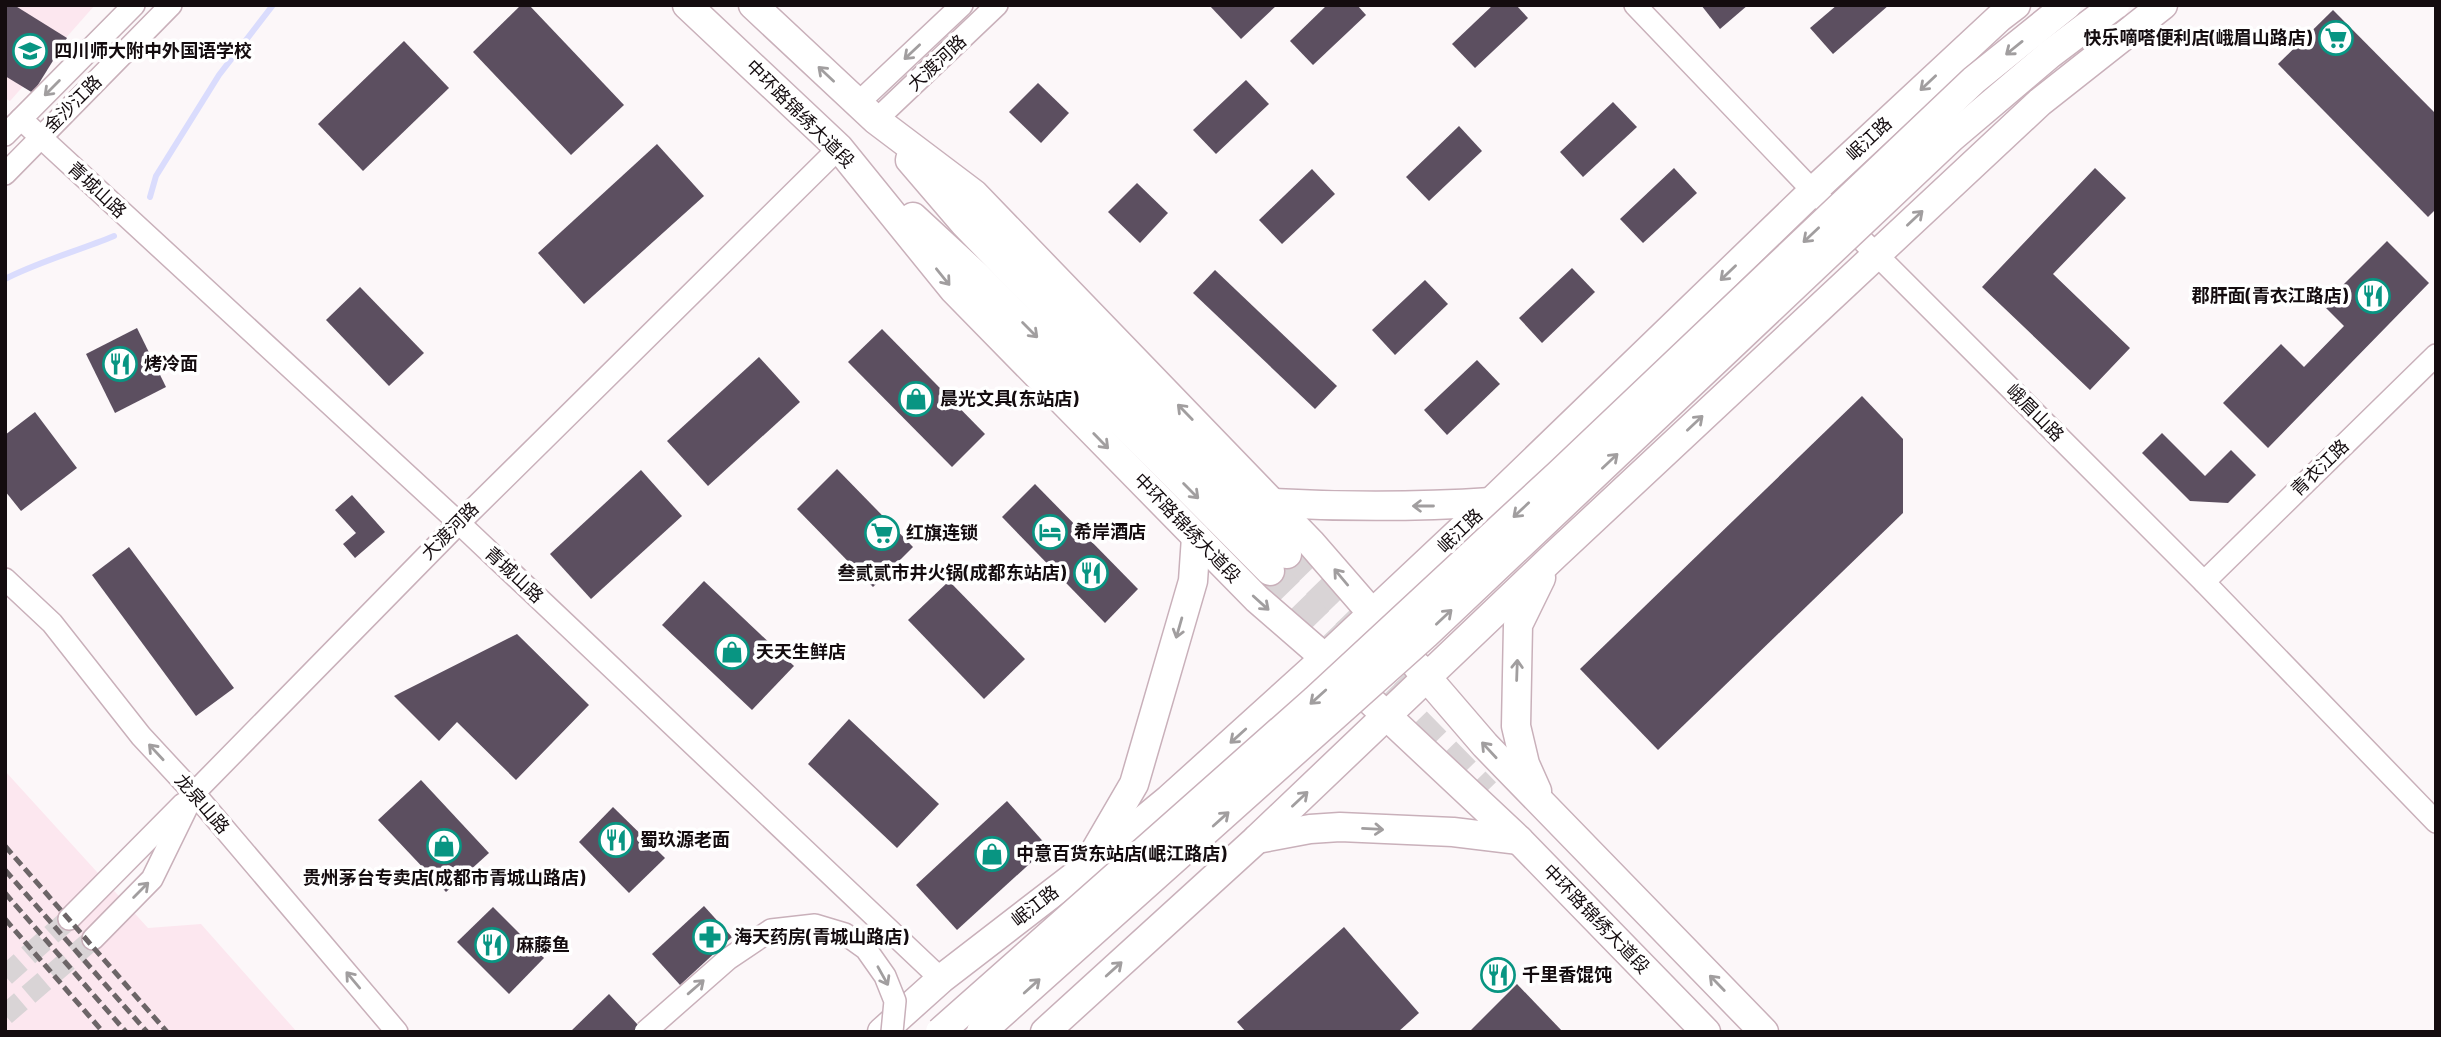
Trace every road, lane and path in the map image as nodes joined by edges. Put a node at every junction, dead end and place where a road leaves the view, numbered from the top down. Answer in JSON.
{"nodes":[{"id":1,"x":134,"y":5,"type":"edge"},
{"id":2,"x":171,"y":5,"type":"edge"},
{"id":3,"x":687,"y":5,"type":"edge"},
{"id":4,"x":753,"y":5,"type":"edge"},
{"id":5,"x":962,"y":5,"type":"edge"},
{"id":6,"x":997,"y":5,"type":"edge"},
{"id":7,"x":1634,"y":5,"type":"edge"},
{"id":8,"x":2016,"y":5,"type":"edge"},
{"id":9,"x":2067,"y":5,"type":"edge"},
{"id":10,"x":2115,"y":5,"type":"edge"},
{"id":11,"x":2163,"y":5,"type":"edge"},
{"id":12,"x":867,"y":112,"type":"junction"},
{"id":13,"x":21,"y":119,"type":"junction"},
{"id":14,"x":5,"y":135,"type":"edge"},
{"id":15,"x":40,"y":138,"type":"junction"},
{"id":16,"x":839,"y":148,"type":"junction"},
{"id":17,"x":5,"y":174,"type":"edge"},
{"id":18,"x":1813,"y":191,"type":"junction"},
{"id":19,"x":1876,"y":254,"type":"junction"},
{"id":20,"x":2436,"y":355,"type":"edge"},
{"id":21,"x":1491,"y":502,"type":"junction"},
{"id":22,"x":1273,"y":503,"type":"junction"},
{"id":23,"x":459,"y":523,"type":"junction"},
{"id":24,"x":1196,"y":537,"type":"junction"},
{"id":25,"x":1555,"y":555,"type":"junction"},
{"id":26,"x":5,"y":579,"type":"edge"},
{"id":27,"x":2204,"y":582,"type":"junction"},
{"id":28,"x":1372,"y":614,"type":"junction"},
{"id":29,"x":1325,"y":658,"type":"junction"},
{"id":30,"x":1428,"y":678,"type":"junction"},
{"id":31,"x":1388,"y":715,"type":"junction"},
{"id":32,"x":194,"y":793,"type":"junction"},
{"id":33,"x":1544,"y":806,"type":"junction"},
{"id":34,"x":2436,"y":822,"type":"edge"},
{"id":35,"x":1257,"y":839,"type":"junction"},
{"id":36,"x":1519,"y":839,"type":"junction"},
{"id":37,"x":1085,"y":868,"type":"junction"},
{"id":38,"x":69,"y":919,"type":"tunnel mouth"},
{"id":39,"x":93,"y":939,"type":"tunnel mouth"},
{"id":40,"x":940,"y":979,"type":"junction"},
{"id":41,"x":397,"y":1032,"type":"edge"},
{"id":42,"x":645,"y":1032,"type":"edge"},
{"id":43,"x":882,"y":1032,"type":"edge"},
{"id":44,"x":892,"y":1032,"type":"edge"},
{"id":45,"x":940,"y":1032,"type":"edge"},
{"id":46,"x":981,"y":1032,"type":"edge"},
{"id":47,"x":1045,"y":1032,"type":"edge"},
{"id":48,"x":1706,"y":1032,"type":"edge"},
{"id":49,"x":1764,"y":1032,"type":"edge"}],
"edges":[{"from":1,"to":13,"type":"street","name":"金沙江路","one_way":true},
{"from":2,"to":15,"type":"street","name":"金沙江路"},
{"from":3,"to":16,"type":"main road","name":"中环路锦绣大道段"},
{"from":12,"to":4,"type":"main road","one_way":true},
{"from":5,"to":12,"type":"street","name":"大渡河路","one_way":true},
{"from":6,"to":12,"type":"street","name":"大渡河路"},
{"from":7,"to":18,"type":"street","name":"峨眉山路"},
{"from":8,"to":18,"type":"main road","name":"岷江路","one_way":true},
{"from":9,"to":45,"type":"main road","name":"岷江路","one_way":true,"bridge":true},
{"from":46,"to":10,"type":"main road","one_way":true,"bridge":true},
{"from":19,"to":11,"type":"main road","one_way":true},
{"from":16,"to":12,"type":"main road","one_way":true},
{"from":22,"to":12,"type":"main road","one_way":true},
{"from":13,"to":14,"type":"street","name":"金沙江路"},
{"from":13,"to":15,"type":"street","name":"青城山路"},
{"from":15,"to":17,"type":"street","name":"金沙江路"},
{"from":15,"to":23,"type":"street","name":"青城山路"},
{"from":16,"to":23,"type":"street","name":"大渡河路"},
{"from":16,"to":24,"type":"main road","name":"中环路锦绣大道段","one_way":true},
{"from":18,"to":19,"type":"street","name":"峨眉山路"},
{"from":18,"to":21,"type":"main road","name":"岷江路","one_way":true},
{"from":25,"to":19,"type":"main road","one_way":true},
{"from":19,"to":27,"type":"street","name":"峨眉山路"},
{"from":20,"to":27,"type":"street","name":"青衣江路"},
{"from":21,"to":22,"type":"main road","one_way":true},
{"from":21,"to":28,"type":"main road","name":"岷江路"},
{"from":28,"to":22,"type":"main road","one_way":true},
{"from":23,"to":32,"type":"street","name":"大渡河路"},
{"from":23,"to":40,"type":"street","name":"青城山路"},
{"from":24,"to":29,"type":"main road","name":"中环路锦绣大道段","one_way":true},
{"from":24,"to":37,"type":"main road","one_way":true},
{"from":25,"to":30,"type":"main road"},
{"from":33,"to":25,"type":"main road","one_way":true},
{"from":32,"to":26,"type":"street","name":"龙泉山路","one_way":true},
{"from":27,"to":34,"type":"street","name":"峨眉山路"},
{"from":28,"to":29,"type":"main road","name":"岷江路"},
{"from":28,"to":30,"type":"main road"},
{"from":29,"to":31,"type":"main road","name":"中环路锦绣大道段"},
{"from":29,"to":37,"type":"main road","name":"岷江路","one_way":true},
{"from":30,"to":31,"type":"main road"},
{"from":33,"to":30,"type":"main road","one_way":true},
{"from":35,"to":31,"type":"main road","one_way":true},
{"from":31,"to":36,"type":"main road","name":"中环路锦绣大道段"},
{"from":32,"to":38,"type":"street"},
{"from":39,"to":32,"type":"street","name":"大渡河路","one_way":true},
{"from":41,"to":32,"type":"street","name":"龙泉山路","one_way":true},
{"from":49,"to":33,"type":"main road","one_way":true},
{"from":35,"to":36,"type":"main road","one_way":true},
{"from":47,"to":35,"type":"main road","one_way":true},
{"from":36,"to":48,"type":"main road","name":"中环路锦绣大道段"},
{"from":37,"to":40,"type":"main road","name":"岷江路"},
{"from":40,"to":43,"type":"main road","name":"岷江路"},
{"from":42,"to":44,"type":"street","one_way":true,"bridge":true}]}
